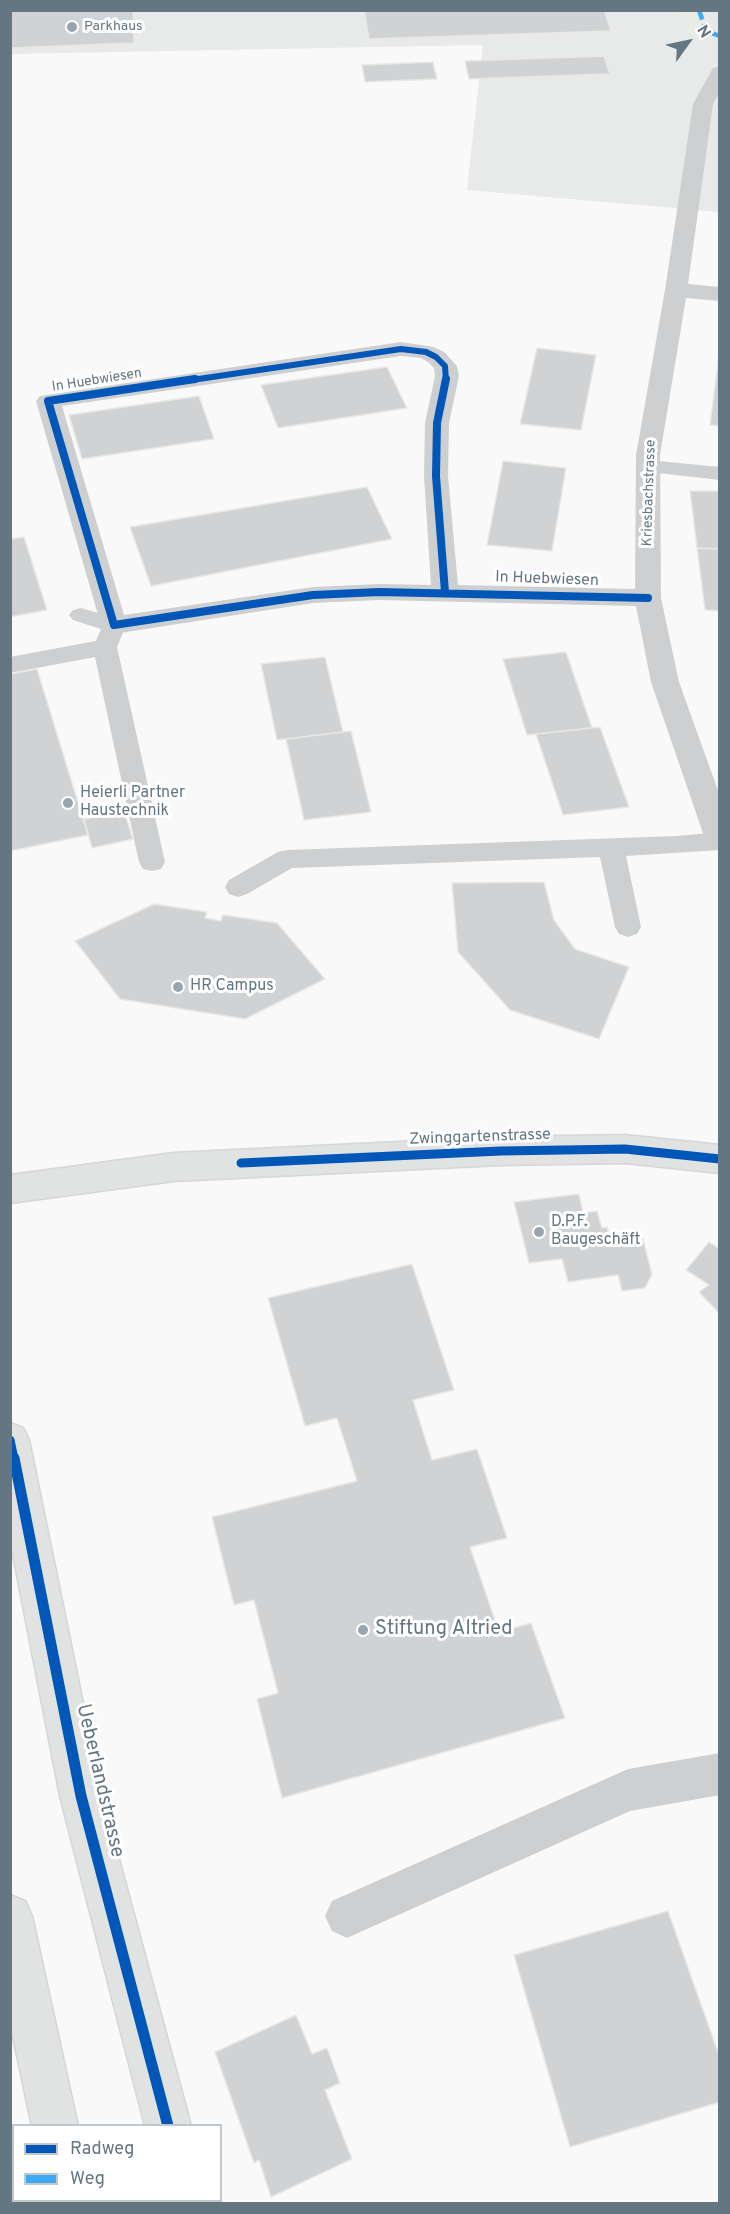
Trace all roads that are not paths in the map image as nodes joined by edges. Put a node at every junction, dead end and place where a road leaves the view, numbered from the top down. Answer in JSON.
{"nodes":[{"id":1,"x":718,"y":77,"type":"edge"},
{"id":2,"x":676,"y":290,"type":"junction"},
{"id":3,"x":720,"y":294,"type":"edge"},
{"id":4,"x":648,"y":466,"type":"junction"},
{"id":5,"x":720,"y":474,"type":"edge"},
{"id":6,"x":445,"y":592,"type":"junction"},
{"id":7,"x":648,"y":598,"type":"junction"},
{"id":8,"x":81,"y":615,"type":"dead end"},
{"id":9,"x":109,"y":636,"type":"junction"},
{"id":10,"x":10,"y":665,"type":"edge"},
{"id":11,"x":720,"y":840,"type":"edge"},
{"id":12,"x":611,"y":847,"type":"junction"},
{"id":13,"x":152,"y":862,"type":"dead end"},
{"id":14,"x":238,"y":887,"type":"dead end"},
{"id":15,"x":628,"y":927,"type":"dead end"},
{"id":16,"x":720,"y":1159,"type":"edge"},
{"id":17,"x":10,"y":1189,"type":"edge"},
{"id":18,"x":10,"y":1440,"type":"edge"},
{"id":19,"x":720,"y":1774,"type":"edge"},
{"id":20,"x":10,"y":1916,"type":"edge"},
{"id":21,"x":347,"y":1916,"type":"dead end"},
{"id":22,"x":56,"y":2124,"type":"edge"},
{"id":23,"x":167,"y":2124,"type":"edge"}],
"edges":[{"from":1,"to":2,"type":"street","name":"Kriesbachstrasse"},
{"from":2,"to":3,"type":"street"},
{"from":2,"to":4,"type":"street","name":"Kriesbachstrasse"},
{"from":4,"to":5,"type":"lane"},
{"from":4,"to":7,"type":"street","name":"Kriesbachstrasse"},
{"from":6,"to":7,"type":"street","name":"In Huebwiesen"},
{"from":6,"to":9,"type":"street","name":"In Huebwiesen"},
{"from":6,"to":9,"type":"street","name":"In Huebwiesen"},
{"from":7,"to":11,"type":"street","name":"Kriesbachstrasse"},
{"from":8,"to":9,"type":"lane"},
{"from":9,"to":10,"type":"lane"},
{"from":9,"to":13,"type":"lane"},
{"from":11,"to":12,"type":"lane"},
{"from":12,"to":14,"type":"lane"},
{"from":12,"to":15,"type":"lane"},
{"from":16,"to":17,"type":"main road","name":"Zwinggartenstrasse"},
{"from":18,"to":23,"type":"main road","name":"Ueberlandstrasse"},
{"from":19,"to":21,"type":"street"},
{"from":20,"to":22,"type":"main road"}]}
